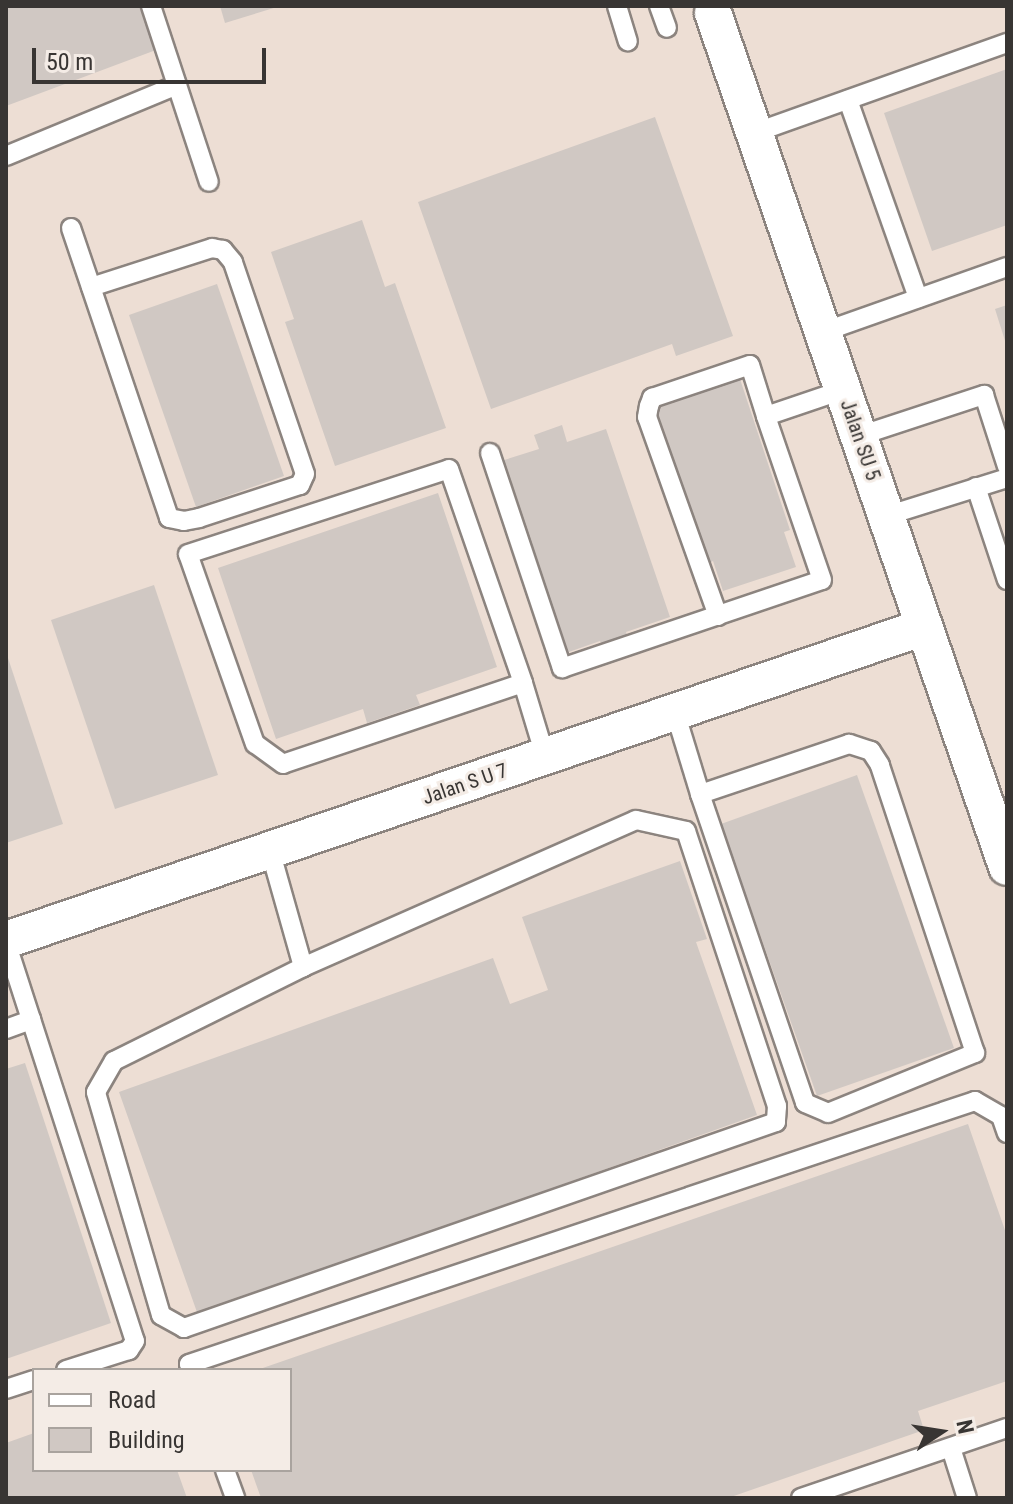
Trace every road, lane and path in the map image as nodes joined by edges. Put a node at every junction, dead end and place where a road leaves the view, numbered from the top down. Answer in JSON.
{"nodes":[{"id":1,"x":151,"y":6,"type":"edge"},
{"id":2,"x":617,"y":6,"type":"edge"},
{"id":3,"x":659,"y":6,"type":"edge"},
{"id":4,"x":713,"y":13,"type":"dead end"},
{"id":5,"x":667,"y":28,"type":"dead end"},
{"id":6,"x":628,"y":41,"type":"dead end"},
{"id":7,"x":1007,"y":43,"type":"edge"},
{"id":8,"x":177,"y":85,"type":"junction"},
{"id":9,"x":848,"y":100,"type":"junction"},
{"id":10,"x":754,"y":133,"type":"junction"},
{"id":11,"x":6,"y":156,"type":"edge"},
{"id":12,"x":209,"y":182,"type":"dead end"},
{"id":13,"x":71,"y":228,"type":"dead end"},
{"id":14,"x":1007,"y":267,"type":"edge"},
{"id":15,"x":91,"y":287,"type":"junction"},
{"id":16,"x":918,"y":298,"type":"junction"},
{"id":17,"x":823,"y":332,"type":"junction"},
{"id":18,"x":843,"y":390,"type":"junction"},
{"id":19,"x":766,"y":416,"type":"junction"},
{"id":20,"x":859,"y":436,"type":"junction"},
{"id":21,"x":490,"y":453,"type":"dead end"},
{"id":22,"x":1007,"y":466,"type":"edge"},
{"id":23,"x":1007,"y":478,"type":"edge"},
{"id":24,"x":976,"y":487,"type":"junction"},
{"id":25,"x":886,"y":516,"type":"junction"},
{"id":26,"x":1007,"y":580,"type":"edge"},
{"id":27,"x":718,"y":616,"type":"junction"},
{"id":28,"x":924,"y":627,"type":"junction"},
{"id":29,"x":523,"y":683,"type":"junction"},
{"id":30,"x":675,"y":712,"type":"junction"},
{"id":31,"x":545,"y":756,"type":"junction"},
{"id":32,"x":700,"y":794,"type":"junction"},
{"id":33,"x":270,"y":850,"type":"junction"},
{"id":34,"x":1007,"y":867,"type":"edge"},
{"id":35,"x":6,"y":941,"type":"edge"},
{"id":36,"x":303,"y":967,"type":"junction"},
{"id":37,"x":31,"y":1020,"type":"junction"},
{"id":38,"x":6,"y":1029,"type":"edge"},
{"id":39,"x":1007,"y":1133,"type":"edge"},
{"id":40,"x":72,"y":1368,"type":"edge"},
{"id":41,"x":190,"y":1368,"type":"edge"},
{"id":42,"x":32,"y":1381,"type":"edge"},
{"id":43,"x":6,"y":1389,"type":"edge"},
{"id":44,"x":1007,"y":1428,"type":"edge"},
{"id":45,"x":951,"y":1448,"type":"junction"},
{"id":46,"x":226,"y":1472,"type":"edge"},
{"id":47,"x":235,"y":1498,"type":"edge"},
{"id":48,"x":801,"y":1498,"type":"edge"},
{"id":49,"x":967,"y":1498,"type":"edge"}],
"edges":[{"from":1,"to":8,"type":"lane"},
{"from":2,"to":6,"type":"lane"},
{"from":3,"to":5,"type":"lane"},
{"from":4,"to":10,"type":"street","name":"Jalan SU 5"},
{"from":7,"to":9,"type":"lane"},
{"from":8,"to":11,"type":"lane"},
{"from":8,"to":12,"type":"lane"},
{"from":9,"to":10,"type":"lane"},
{"from":9,"to":16,"type":"lane"},
{"from":10,"to":17,"type":"street","name":"Jalan SU 5"},
{"from":13,"to":15,"type":"lane"},
{"from":14,"to":16,"type":"lane"},
{"from":15,"to":15,"type":"lane"},
{"from":16,"to":17,"type":"lane"},
{"from":17,"to":18,"type":"street","name":"Jalan SU 5"},
{"from":18,"to":19,"type":"lane"},
{"from":18,"to":20,"type":"street","name":"Jalan SU 5"},
{"from":19,"to":27,"type":"lane"},
{"from":19,"to":27,"type":"lane"},
{"from":20,"to":22,"type":"lane"},
{"from":20,"to":25,"type":"street","name":"Jalan SU 5"},
{"from":21,"to":27,"type":"lane"},
{"from":23,"to":24,"type":"lane"},
{"from":24,"to":25,"type":"lane"},
{"from":24,"to":26,"type":"lane"},
{"from":25,"to":28,"type":"street","name":"Jalan SU 5"},
{"from":28,"to":30,"type":"street","name":"Jalan S U 7"},
{"from":28,"to":34,"type":"street","name":"Jalan SU 5"},
{"from":29,"to":29,"type":"lane"},
{"from":29,"to":31,"type":"lane"},
{"from":30,"to":31,"type":"street","name":"Jalan S U 7"},
{"from":30,"to":32,"type":"lane"},
{"from":31,"to":33,"type":"street","name":"Jalan S U 7"},
{"from":32,"to":32,"type":"lane"},
{"from":33,"to":35,"type":"street","name":"Jalan S U 7"},
{"from":33,"to":36,"type":"lane"},
{"from":35,"to":37,"type":"lane"},
{"from":36,"to":36,"type":"lane"},
{"from":37,"to":38,"type":"lane"},
{"from":37,"to":40,"type":"lane"},
{"from":39,"to":41,"type":"lane"},
{"from":42,"to":43,"type":"lane"},
{"from":44,"to":45,"type":"lane"},
{"from":45,"to":48,"type":"lane"},
{"from":45,"to":49,"type":"lane"},
{"from":46,"to":47,"type":"lane"}]}
